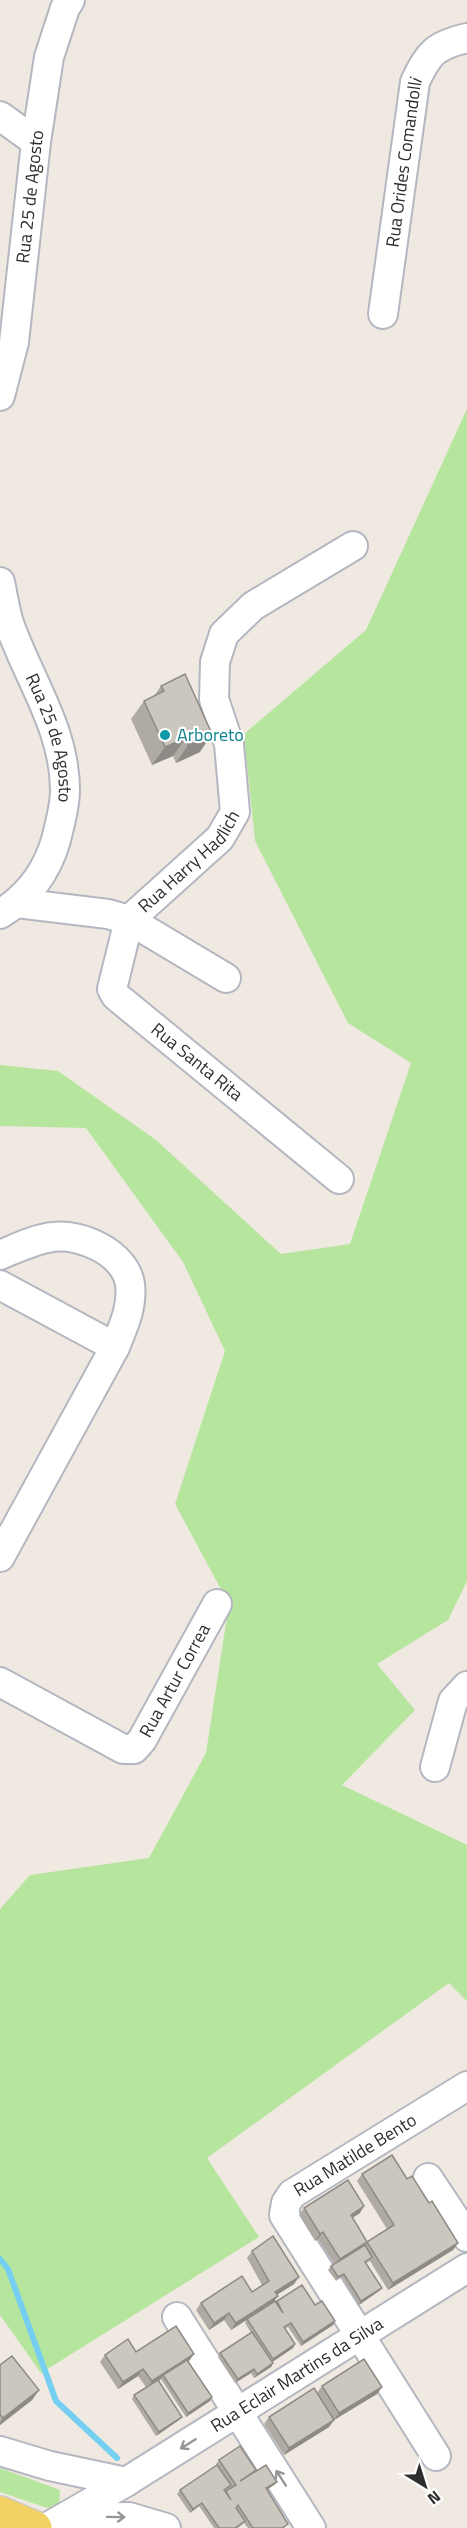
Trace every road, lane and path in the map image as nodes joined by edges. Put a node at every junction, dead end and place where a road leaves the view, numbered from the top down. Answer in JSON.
{"nodes":[{"id":1,"x":70,"y":0,"type":"edge"},
{"id":2,"x":467,"y":38,"type":"edge"},
{"id":3,"x":0,"y":116,"type":"edge"},
{"id":4,"x":36,"y":142,"type":"junction"},
{"id":5,"x":383,"y":314,"type":"dead end"},
{"id":6,"x":7,"y":343,"type":"edge"},
{"id":7,"x":0,"y":396,"type":"edge"},
{"id":8,"x":353,"y":546,"type":"dead end"},
{"id":9,"x":0,"y":582,"type":"edge"},
{"id":10,"x":9,"y":909,"type":"edge"},
{"id":11,"x":129,"y":920,"type":"junction"},
{"id":12,"x":226,"y":978,"type":"dead end"},
{"id":13,"x":339,"y":1179,"type":"dead end"},
{"id":14,"x":0,"y":1255,"type":"edge"},
{"id":15,"x":0,"y":1286,"type":"edge"},
{"id":16,"x":114,"y":1347,"type":"junction"},
{"id":17,"x":0,"y":1557,"type":"edge"},
{"id":18,"x":217,"y":1604,"type":"dead end"},
{"id":19,"x":0,"y":1682,"type":"edge"},
{"id":20,"x":467,"y":1686,"type":"edge"},
{"id":21,"x":435,"y":1767,"type":"dead end"},
{"id":22,"x":467,"y":2086,"type":"edge"},
{"id":23,"x":428,"y":2178,"type":"dead end"},
{"id":24,"x":467,"y":2237,"type":"edge"},
{"id":25,"x":467,"y":2268,"type":"edge"},
{"id":26,"x":177,"y":2317,"type":"dead end"},
{"id":27,"x":360,"y":2336,"type":"junction"},
{"id":28,"x":238,"y":2413,"type":"junction"},
{"id":29,"x":0,"y":2451,"type":"edge"},
{"id":30,"x":436,"y":2456,"type":"dead end"},
{"id":31,"x":50,"y":2466,"type":"junction"},
{"id":32,"x":126,"y":2482,"type":"junction"},
{"id":33,"x":2,"y":2514,"type":"edge"},
{"id":34,"x":56,"y":2521,"type":"edge"},
{"id":35,"x":166,"y":2528,"type":"edge"},
{"id":36,"x":174,"y":2528,"type":"edge"},
{"id":37,"x":311,"y":2528,"type":"edge"}],
"edges":[{"from":1,"to":4,"type":"street","name":"Rua 25 de Agosto"},
{"from":2,"to":5,"type":"street","name":"Rua Orides Comandolli"},
{"from":3,"to":4,"type":"street"},
{"from":4,"to":6,"type":"street","name":"Rua 25 de Agosto"},
{"from":6,"to":7,"type":"street","name":"Rua 25 de Agosto"},
{"from":8,"to":11,"type":"street","name":"Rua Harry Hadlich"},
{"from":9,"to":10,"type":"street","name":"Rua 25 de Agosto"},
{"from":10,"to":11,"type":"street"},
{"from":11,"to":12,"type":"street"},
{"from":11,"to":13,"type":"street","name":"Rua Santa Rita"},
{"from":14,"to":16,"type":"street"},
{"from":15,"to":16,"type":"street"},
{"from":16,"to":17,"type":"street"},
{"from":18,"to":19,"type":"street","name":"Rua Artur Correa"},
{"from":20,"to":21,"type":"street"},
{"from":22,"to":27,"type":"street","name":"Rua Matilde Bento"},
{"from":23,"to":24,"type":"street"},
{"from":25,"to":27,"type":"street","name":"Rua Eclair Martins da Silva"},
{"from":26,"to":28,"type":"street"},
{"from":27,"to":28,"type":"street","name":"Rua Eclair Martins da Silva"},
{"from":27,"to":30,"type":"street","name":"Rua Matilde Bento"},
{"from":28,"to":32,"type":"street","name":"Rua Eclair Martins da Silva","one_way":true},
{"from":37,"to":28,"type":"street","one_way":true},
{"from":29,"to":31,"type":"street"},
{"from":31,"to":32,"type":"street"},
{"from":31,"to":34,"type":"street"},
{"from":32,"to":34,"type":"street","name":"Rua Eclair Martins da Silva"},
{"from":32,"to":36,"type":"street"},
{"from":33,"to":34,"type":"main road"},
{"from":34,"to":35,"type":"street","one_way":true}]}
